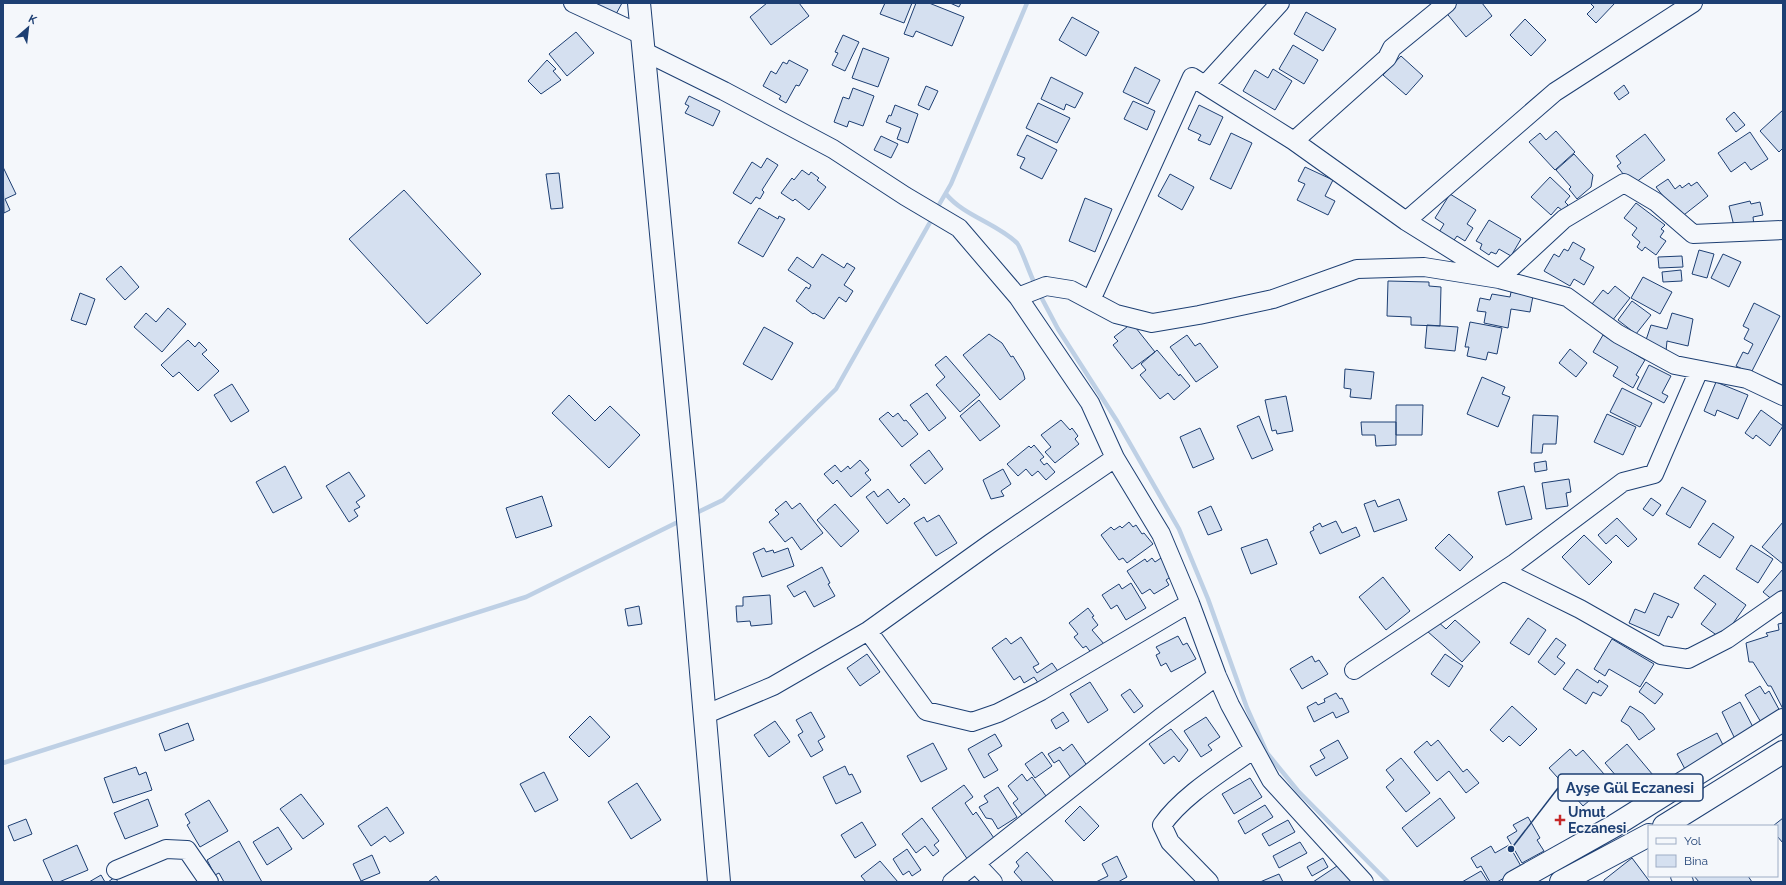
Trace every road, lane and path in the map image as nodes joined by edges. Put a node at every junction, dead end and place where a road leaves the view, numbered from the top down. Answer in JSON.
{"nodes":[{"id":1,"x":573,"y":3,"type":"edge"},
{"id":2,"x":639,"y":3,"type":"edge"},
{"id":3,"x":1280,"y":3,"type":"edge"},
{"id":4,"x":1447,"y":3,"type":"edge"},
{"id":5,"x":1693,"y":3,"type":"edge"},
{"id":6,"x":643,"y":43,"type":"junction"},
{"id":7,"x":1205,"y":85,"type":"junction"},
{"id":8,"x":1294,"y":141,"type":"junction"},
{"id":9,"x":1406,"y":221,"type":"junction"},
{"id":10,"x":1783,"y":230,"type":"edge"},
{"id":11,"x":1499,"y":279,"type":"junction"},
{"id":12,"x":1024,"y":295,"type":"junction"},
{"id":13,"x":1091,"y":300,"type":"junction"},
{"id":14,"x":1699,"y":370,"type":"junction"},
{"id":15,"x":1783,"y":396,"type":"edge"},
{"id":16,"x":1116,"y":458,"type":"junction"},
{"id":17,"x":1503,"y":570,"type":"junction"},
{"id":18,"x":1783,"y":600,"type":"edge"},
{"id":19,"x":1190,"y":603,"type":"junction"},
{"id":20,"x":868,"y":631,"type":"junction"},
{"id":21,"x":1354,"y":670,"type":"dead end"},
{"id":22,"x":1217,"y":676,"type":"junction"},
{"id":23,"x":704,"y":715,"type":"junction"},
{"id":24,"x":1783,"y":720,"type":"edge"},
{"id":25,"x":1254,"y":749,"type":"junction"},
{"id":26,"x":1783,"y":752,"type":"edge"},
{"id":27,"x":1666,"y":825,"type":"edge"},
{"id":28,"x":1648,"y":836,"type":"edge"},
{"id":29,"x":976,"y":864,"type":"junction"},
{"id":30,"x":116,"y":870,"type":"dead end"},
{"id":31,"x":209,"y":882,"type":"edge"},
{"id":32,"x":719,"y":882,"type":"edge"},
{"id":33,"x":952,"y":882,"type":"edge"},
{"id":34,"x":993,"y":882,"type":"edge"},
{"id":35,"x":1209,"y":882,"type":"edge"},
{"id":36,"x":1364,"y":882,"type":"edge"},
{"id":37,"x":1514,"y":882,"type":"edge"},
{"id":38,"x":1561,"y":882,"type":"edge"}],
"edges":[{"from":1,"to":6,"type":"street"},
{"from":2,"to":6,"type":"main road"},
{"from":3,"to":7,"type":"street"},
{"from":4,"to":8,"type":"street"},
{"from":5,"to":9,"type":"street"},
{"from":6,"to":12,"type":"street"},
{"from":6,"to":23,"type":"main road"},
{"from":7,"to":8,"type":"street"},
{"from":7,"to":13,"type":"street"},
{"from":8,"to":9,"type":"street"},
{"from":9,"to":11,"type":"street"},
{"from":10,"to":11,"type":"street"},
{"from":11,"to":13,"type":"street"},
{"from":11,"to":14,"type":"street"},
{"from":12,"to":13,"type":"street"},
{"from":12,"to":16,"type":"street"},
{"from":14,"to":15,"type":"street"},
{"from":14,"to":17,"type":"street"},
{"from":16,"to":19,"type":"street"},
{"from":16,"to":20,"type":"street"},
{"from":17,"to":18,"type":"street"},
{"from":17,"to":21,"type":"street"},
{"from":19,"to":20,"type":"street"},
{"from":19,"to":22,"type":"street"},
{"from":20,"to":23,"type":"street"},
{"from":22,"to":25,"type":"street"},
{"from":22,"to":29,"type":"street"},
{"from":23,"to":32,"type":"main road"},
{"from":24,"to":37,"type":"main road"},
{"from":25,"to":35,"type":"street"},
{"from":25,"to":36,"type":"street"},
{"from":26,"to":27,"type":"main road"},
{"from":28,"to":38,"type":"main road"},
{"from":29,"to":33,"type":"street"},
{"from":29,"to":34,"type":"street"},
{"from":30,"to":31,"type":"street"}]}
